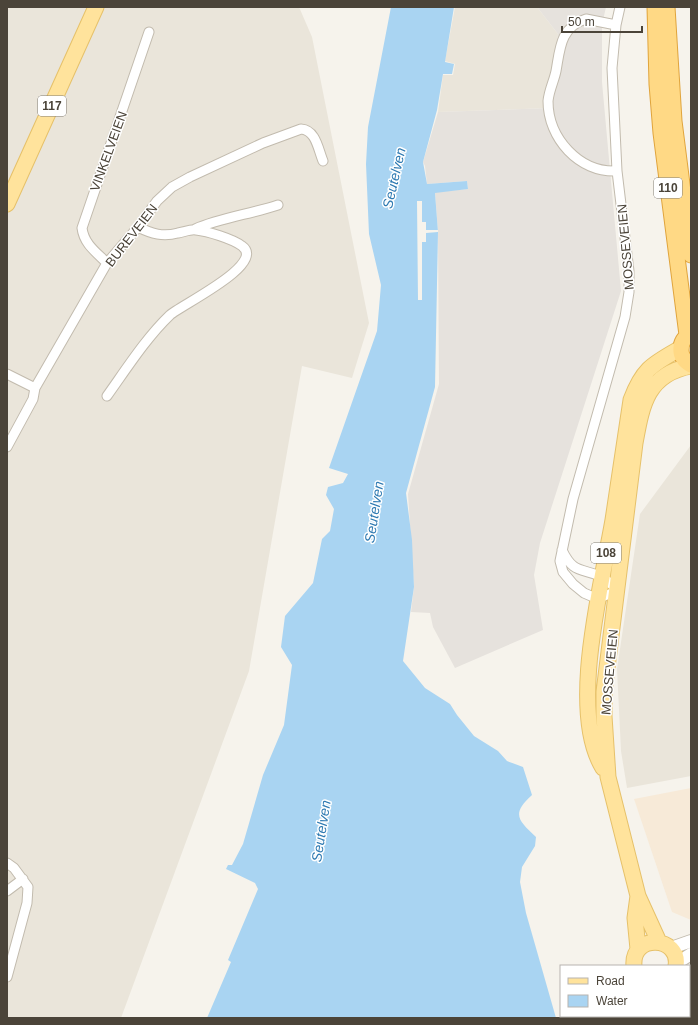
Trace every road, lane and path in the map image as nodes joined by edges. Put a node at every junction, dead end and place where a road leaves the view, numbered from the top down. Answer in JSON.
{"nodes":[{"id":1,"x":96,"y":7,"type":"edge"},
{"id":2,"x":620,"y":7,"type":"edge"},
{"id":3,"x":655,"y":7,"type":"edge"},
{"id":4,"x":667,"y":7,"type":"edge"},
{"id":5,"x":616,"y":25,"type":"junction"},
{"id":6,"x":149,"y":32,"type":"dead end"},
{"id":7,"x":323,"y":161,"type":"dead end"},
{"id":8,"x":617,"y":171,"type":"junction"},
{"id":9,"x":7,"y":204,"type":"edge"},
{"id":10,"x":278,"y":205,"type":"dead end"},
{"id":11,"x":138,"y":227,"type":"junction"},
{"id":12,"x":195,"y":230,"type":"junction"},
{"id":13,"x":691,"y":255,"type":"edge"},
{"id":14,"x":107,"y":262,"type":"junction"},
{"id":15,"x":686,"y":339,"type":"edge"},
{"id":16,"x":691,"y":366,"type":"edge"},
{"id":17,"x":7,"y":374,"type":"edge"},
{"id":18,"x":35,"y":388,"type":"junction"},
{"id":19,"x":106,"y":396,"type":"dead end"},
{"id":20,"x":7,"y":447,"type":"edge"},
{"id":21,"x":562,"y":550,"type":"junction"},
{"id":22,"x":602,"y":577,"type":"junction"},
{"id":23,"x":618,"y":590,"type":"junction"},
{"id":24,"x":598,"y":599,"type":"junction"},
{"id":25,"x":608,"y":777,"type":"junction"},
{"id":26,"x":7,"y":863,"type":"edge"},
{"id":27,"x":23,"y":879,"type":"junction"},
{"id":28,"x":7,"y":891,"type":"edge"},
{"id":29,"x":638,"y":896,"type":"junction"},
{"id":30,"x":691,"y":941,"type":"edge"},
{"id":31,"x":665,"y":945,"type":"junction"},
{"id":32,"x":638,"y":949,"type":"junction"},
{"id":33,"x":691,"y":954,"type":"edge"},
{"id":34,"x":634,"y":965,"type":"edge"},
{"id":35,"x":677,"y":965,"type":"edge"},
{"id":36,"x":7,"y":977,"type":"edge"}],
"edges":[{"from":1,"to":9,"type":"main road","number":"117"},
{"from":2,"to":5,"type":"street","name":"MOSSEVEIEN"},
{"from":3,"to":15,"type":"highway","number":"110"},
{"from":4,"to":13,"type":"highway","number":"110"},
{"from":5,"to":8,"type":"street","name":"MOSSEVEIEN"},
{"from":5,"to":8,"type":"street"},
{"from":6,"to":14,"type":"street","name":"VINKELVEIEN"},
{"from":7,"to":11,"type":"street","name":"BUREVEIEN"},
{"from":8,"to":21,"type":"street","name":"MOSSEVEIEN"},
{"from":10,"to":12,"type":"street"},
{"from":11,"to":12,"type":"street"},
{"from":11,"to":14,"type":"street","name":"BUREVEIEN"},
{"from":12,"to":19,"type":"street"},
{"from":14,"to":18,"type":"street","name":"BUREVEIEN"},
{"from":15,"to":16,"type":"highway","number":"110"},
{"from":15,"to":22,"type":"main road","name":"MOSSEVEIEN","number":"108"},
{"from":16,"to":23,"type":"main road","name":"MOSSEVEIEN","number":"108"},
{"from":17,"to":18,"type":"street"},
{"from":18,"to":20,"type":"street","name":"BUREVEIEN"},
{"from":21,"to":22,"type":"street"},
{"from":21,"to":24,"type":"street","name":"MOSSEVEIEN"},
{"from":22,"to":23,"type":"street"},
{"from":22,"to":24,"type":"main road","name":"MOSSEVEIEN","number":"108"},
{"from":23,"to":24,"type":"street"},
{"from":23,"to":25,"type":"main road","name":"MOSSEVEIEN","number":"108"},
{"from":24,"to":25,"type":"main road","name":"MOSSEVEIEN","number":"108"},
{"from":25,"to":29,"type":"main road","name":"MOSSEVEIEN","number":"108"},
{"from":26,"to":27,"type":"street"},
{"from":27,"to":28,"type":"street"},
{"from":27,"to":36,"type":"street"},
{"from":29,"to":31,"type":"main road","name":"MOSSEVEIEN","number":"108"},
{"from":29,"to":32,"type":"main road","name":"MOSSEVEIEN","number":"108"},
{"from":30,"to":31,"type":"street"},
{"from":31,"to":32,"type":"main road"},
{"from":31,"to":35,"type":"main road","number":"108"},
{"from":32,"to":34,"type":"main road","number":"108"},
{"from":33,"to":35,"type":"street"}]}
